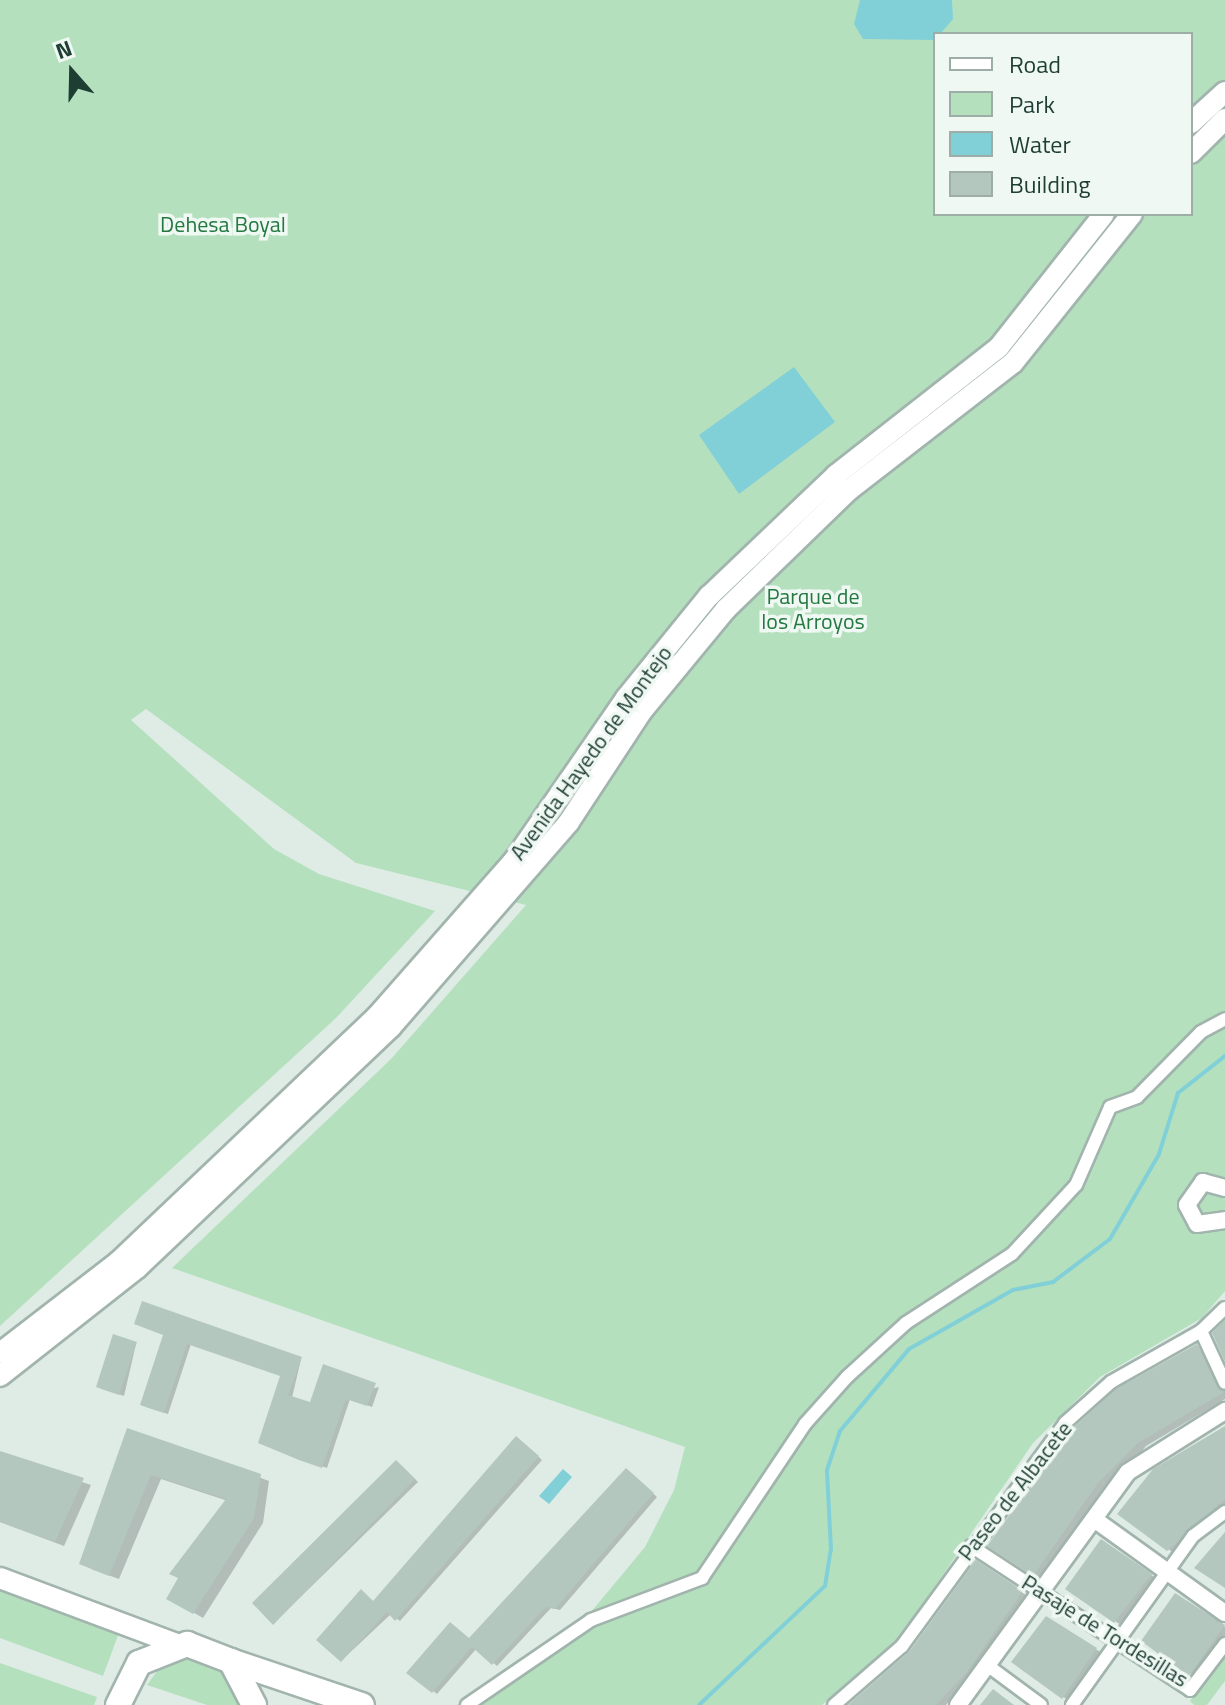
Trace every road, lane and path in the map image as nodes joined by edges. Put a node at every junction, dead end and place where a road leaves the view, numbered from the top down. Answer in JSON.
{"nodes":[{"id":1,"x":1225,"y":92,"type":"edge"},
{"id":2,"x":1225,"y":119,"type":"edge"},
{"id":3,"x":1193,"y":121,"type":"edge"},
{"id":4,"x":1193,"y":151,"type":"edge"},
{"id":5,"x":1102,"y":216,"type":"edge"},
{"id":6,"x":1130,"y":216,"type":"edge"},
{"id":7,"x":1225,"y":1019,"type":"edge"},
{"id":8,"x":1225,"y":1188,"type":"edge"},
{"id":9,"x":1225,"y":1220,"type":"edge"},
{"id":10,"x":100,"y":1286,"type":"junction"},
{"id":11,"x":1225,"y":1308,"type":"edge"},
{"id":12,"x":1201,"y":1331,"type":"junction"},
{"id":13,"x":0,"y":1353,"type":"edge"},
{"id":14,"x":0,"y":1376,"type":"edge"},
{"id":15,"x":1225,"y":1383,"type":"edge"},
{"id":16,"x":1225,"y":1411,"type":"edge"},
{"id":17,"x":1225,"y":1512,"type":"edge"},
{"id":18,"x":1094,"y":1519,"type":"junction"},
{"id":19,"x":971,"y":1546,"type":"junction"},
{"id":20,"x":1167,"y":1572,"type":"junction"},
{"id":21,"x":0,"y":1578,"type":"edge"},
{"id":22,"x":1041,"y":1592,"type":"junction"},
{"id":23,"x":1225,"y":1613,"type":"edge"},
{"id":24,"x":1116,"y":1642,"type":"junction"},
{"id":25,"x":1225,"y":1644,"type":"edge"},
{"id":26,"x":179,"y":1645,"type":"junction"},
{"id":27,"x":231,"y":1661,"type":"junction"},
{"id":28,"x":987,"y":1665,"type":"junction"},
{"id":29,"x":118,"y":1705,"type":"edge"},
{"id":30,"x":254,"y":1705,"type":"edge"},
{"id":31,"x":362,"y":1705,"type":"edge"},
{"id":32,"x":467,"y":1705,"type":"edge"},
{"id":33,"x":834,"y":1705,"type":"edge"},
{"id":34,"x":958,"y":1705,"type":"edge"},
{"id":35,"x":1041,"y":1705,"type":"edge"},
{"id":36,"x":1072,"y":1705,"type":"edge"}],
"edges":[{"from":1,"to":3,"type":"street"},
{"from":2,"to":4,"type":"street"},
{"from":5,"to":10,"type":"street","name":"Avenida Hayedo de Montejo"},
{"from":6,"to":10,"type":"street"},
{"from":7,"to":32,"type":"street"},
{"from":8,"to":9,"type":"street"},
{"from":10,"to":13,"type":"street","name":"Avenida Hayedo de Montejo"},
{"from":10,"to":14,"type":"street"},
{"from":11,"to":12,"type":"street","name":"Paseo de Albacete"},
{"from":12,"to":15,"type":"street"},
{"from":12,"to":19,"type":"street","name":"Paseo de Albacete"},
{"from":16,"to":18,"type":"street"},
{"from":17,"to":20,"type":"street"},
{"from":18,"to":20,"type":"street"},
{"from":18,"to":22,"type":"street"},
{"from":19,"to":22,"type":"street","name":"Pasaje de Tordesillas"},
{"from":19,"to":33,"type":"street","name":"Paseo de Albacete"},
{"from":20,"to":23,"type":"street"},
{"from":20,"to":24,"type":"street"},
{"from":21,"to":26,"type":"street"},
{"from":22,"to":24,"type":"street","name":"Pasaje de Tordesillas"},
{"from":22,"to":28,"type":"street"},
{"from":24,"to":25,"type":"street","name":"Pasaje de Tordesillas"},
{"from":24,"to":36,"type":"street"},
{"from":26,"to":27,"type":"main road"},
{"from":26,"to":29,"type":"main road"},
{"from":27,"to":30,"type":"main road"},
{"from":27,"to":31,"type":"main road"},
{"from":28,"to":34,"type":"street"},
{"from":28,"to":35,"type":"street"}]}
